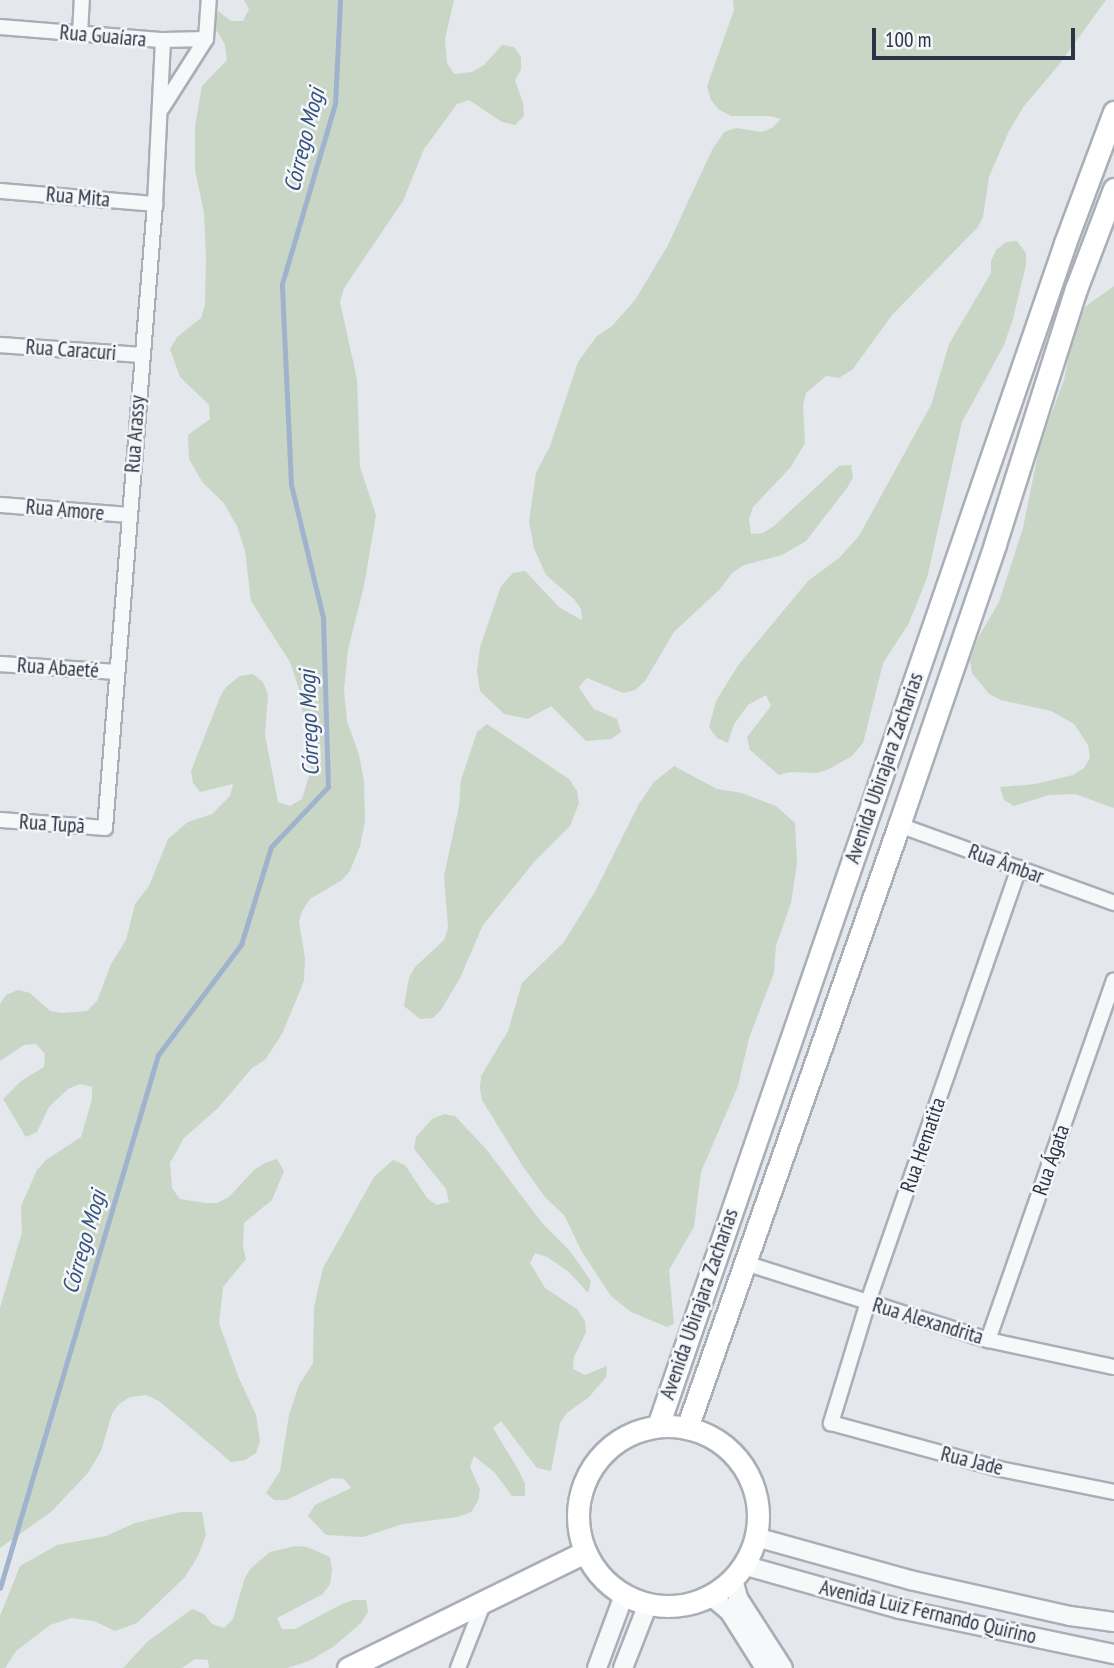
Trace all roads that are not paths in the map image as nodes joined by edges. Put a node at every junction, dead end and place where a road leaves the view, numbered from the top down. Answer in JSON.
{"nodes":[{"id":1,"x":82,"y":0,"type":"edge"},
{"id":2,"x":209,"y":0,"type":"edge"},
{"id":3,"x":0,"y":27,"type":"edge"},
{"id":4,"x":80,"y":34,"type":"junction"},
{"id":5,"x":206,"y":39,"type":"junction"},
{"id":6,"x":163,"y":40,"type":"junction"},
{"id":7,"x":161,"y":110,"type":"junction"},
{"id":8,"x":1114,"y":111,"type":"edge"},
{"id":9,"x":1114,"y":189,"type":"edge"},
{"id":10,"x":0,"y":191,"type":"edge"},
{"id":11,"x":155,"y":204,"type":"junction"},
{"id":12,"x":0,"y":345,"type":"edge"},
{"id":13,"x":142,"y":355,"type":"junction"},
{"id":14,"x":0,"y":505,"type":"edge"},
{"id":15,"x":129,"y":515,"type":"junction"},
{"id":16,"x":0,"y":664,"type":"edge"},
{"id":17,"x":117,"y":672,"type":"junction"},
{"id":18,"x":0,"y":820,"type":"edge"},
{"id":19,"x":899,"y":825,"type":"junction"},
{"id":20,"x":104,"y":828,"type":"joint"},
{"id":21,"x":1019,"y":868,"type":"junction"},
{"id":22,"x":1114,"y":903,"type":"edge"},
{"id":23,"x":1114,"y":981,"type":"edge"},
{"id":24,"x":745,"y":1263,"type":"junction"},
{"id":25,"x":868,"y":1302,"type":"junction"},
{"id":26,"x":988,"y":1340,"type":"junction"},
{"id":27,"x":1114,"y":1367,"type":"edge"},
{"id":28,"x":831,"y":1423,"type":"joint"},
{"id":29,"x":658,"y":1426,"type":"junction"},
{"id":30,"x":687,"y":1428,"type":"junction"},
{"id":31,"x":1114,"y":1492,"type":"edge"},
{"id":32,"x":756,"y":1538,"type":"junction"},
{"id":33,"x":585,"y":1552,"type":"junction"},
{"id":34,"x":738,"y":1572,"type":"junction"},
{"id":35,"x":624,"y":1595,"type":"junction"},
{"id":36,"x":711,"y":1596,"type":"junction"},
{"id":37,"x":486,"y":1598,"type":"junction"},
{"id":38,"x":648,"y":1604,"type":"junction"},
{"id":39,"x":1059,"y":1613,"type":"junction"},
{"id":40,"x":1114,"y":1622,"type":"edge"},
{"id":41,"x":1051,"y":1642,"type":"junction"},
{"id":42,"x":1114,"y":1654,"type":"edge"},
{"id":43,"x":348,"y":1668,"type":"edge"},
{"id":44,"x":458,"y":1668,"type":"edge"},
{"id":45,"x":597,"y":1668,"type":"edge"},
{"id":46,"x":623,"y":1668,"type":"edge"},
{"id":47,"x":765,"y":1668,"type":"edge"},
{"id":48,"x":783,"y":1668,"type":"edge"}],
"edges":[{"from":1,"to":4,"type":"street"},
{"from":2,"to":5,"type":"street"},
{"from":3,"to":4,"type":"street","name":"Rua Guaíara"},
{"from":4,"to":6,"type":"street","name":"Rua Guaíara"},
{"from":5,"to":6,"type":"street","name":"Rua Guaíara"},
{"from":5,"to":7,"type":"street"},
{"from":6,"to":7,"type":"street","name":"Rua Arassy"},
{"from":7,"to":11,"type":"street","name":"Rua Arassy"},
{"from":8,"to":29,"type":"main road","name":"Avenida Ubirajara Zacharias"},
{"from":9,"to":19,"type":"main road","name":"Avenida Ubirajara Zacharias"},
{"from":10,"to":11,"type":"street","name":"Rua Mita"},
{"from":11,"to":13,"type":"street","name":"Rua Arassy"},
{"from":12,"to":13,"type":"street","name":"Rua Caracuri"},
{"from":13,"to":15,"type":"street","name":"Rua Arassy"},
{"from":14,"to":15,"type":"street","name":"Rua Amore"},
{"from":15,"to":17,"type":"street","name":"Rua Arassy"},
{"from":16,"to":17,"type":"street","name":"Rua Abaeté"},
{"from":17,"to":20,"type":"street","name":"Rua Arassy"},
{"from":18,"to":20,"type":"street","name":"Rua Tupã"},
{"from":19,"to":21,"type":"street","name":"Rua Âmbar"},
{"from":19,"to":24,"type":"main road","name":"Avenida Ubirajara Zacharias"},
{"from":21,"to":22,"type":"street","name":"Rua Âmbar"},
{"from":21,"to":25,"type":"street","name":"Rua Hematita"},
{"from":23,"to":26,"type":"street","name":"Rua Ágata"},
{"from":24,"to":25,"type":"street","name":"Rua Alexandrita"},
{"from":24,"to":30,"type":"main road","name":"Avenida Ubirajara Zacharias"},
{"from":25,"to":26,"type":"street","name":"Rua Alexandrita"},
{"from":25,"to":28,"type":"street","name":"Rua Hematita"},
{"from":26,"to":27,"type":"street","name":"Rua Alexandrita"},
{"from":28,"to":31,"type":"street","name":"Rua Jade"},
{"from":29,"to":30,"type":"main road"},
{"from":29,"to":33,"type":"main road"},
{"from":30,"to":32,"type":"main road"},
{"from":32,"to":34,"type":"main road"},
{"from":32,"to":39,"type":"street","name":"Avenida Luiz Fernando Quirino"},
{"from":33,"to":35,"type":"main road"},
{"from":33,"to":37,"type":"main road"},
{"from":34,"to":36,"type":"main road"},
{"from":34,"to":41,"type":"street","name":"Avenida Luiz Fernando Quirino"},
{"from":34,"to":48,"type":"street"},
{"from":35,"to":38,"type":"main road"},
{"from":35,"to":45,"type":"street"},
{"from":36,"to":38,"type":"main road"},
{"from":36,"to":47,"type":"street"},
{"from":37,"to":43,"type":"main road"},
{"from":37,"to":44,"type":"street"},
{"from":38,"to":46,"type":"street"},
{"from":39,"to":40,"type":"street","name":"Avenida Luiz Fernando Quirino"},
{"from":39,"to":41,"type":"street"},
{"from":41,"to":42,"type":"street","name":"Avenida Luiz Fernando Quirino"}]}
